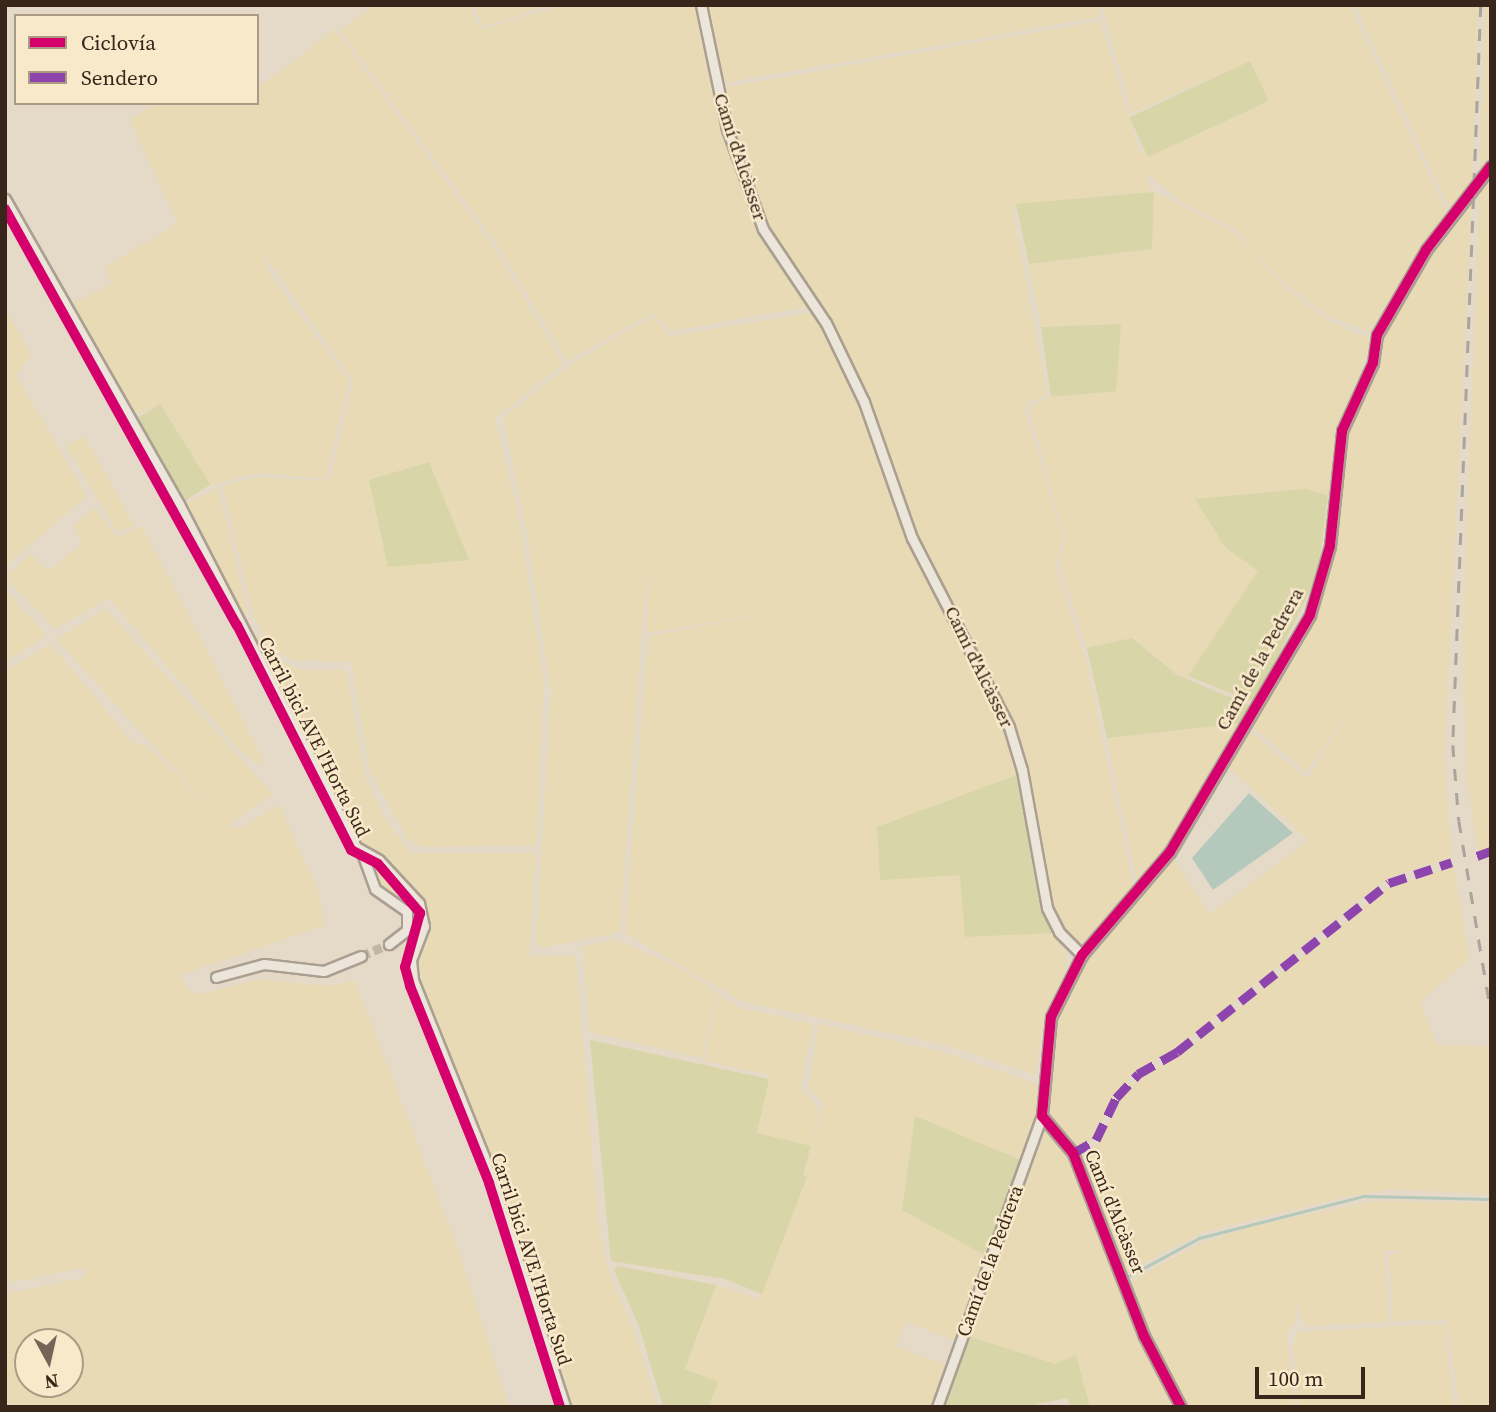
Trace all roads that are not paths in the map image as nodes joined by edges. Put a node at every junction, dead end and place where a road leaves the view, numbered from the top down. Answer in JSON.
{"nodes":[{"id":1,"x":701,"y":5,"type":"edge"},
{"id":2,"x":1491,"y":166,"type":"edge"},
{"id":3,"x":5,"y":199,"type":"edge"},
{"id":4,"x":362,"y":853,"type":"junction"},
{"id":5,"x":390,"y":944,"type":"tunnel mouth"},
{"id":6,"x":1082,"y":955,"type":"junction"},
{"id":7,"x":361,"y":957,"type":"tunnel mouth"},
{"id":8,"x":215,"y":977,"type":"dead end"},
{"id":9,"x":1042,"y":1116,"type":"junction"},
{"id":10,"x":565,"y":1407,"type":"edge"},
{"id":11,"x":936,"y":1407,"type":"edge"},
{"id":12,"x":1181,"y":1407,"type":"edge"}],
"edges":[{"from":1,"to":6,"type":"street","name":"Camí d'Alcàsser"},
{"from":2,"to":6,"type":"street","name":"Camí de la Pedrera"},
{"from":3,"to":4,"type":"street"},
{"from":4,"to":5,"type":"street"},
{"from":4,"to":10,"type":"street"},
{"from":6,"to":9,"type":"street"},
{"from":7,"to":8,"type":"street"},
{"from":9,"to":11,"type":"street","name":"Camí de la Pedrera"},
{"from":9,"to":12,"type":"street","name":"Camí d'Alcàsser"}]}
